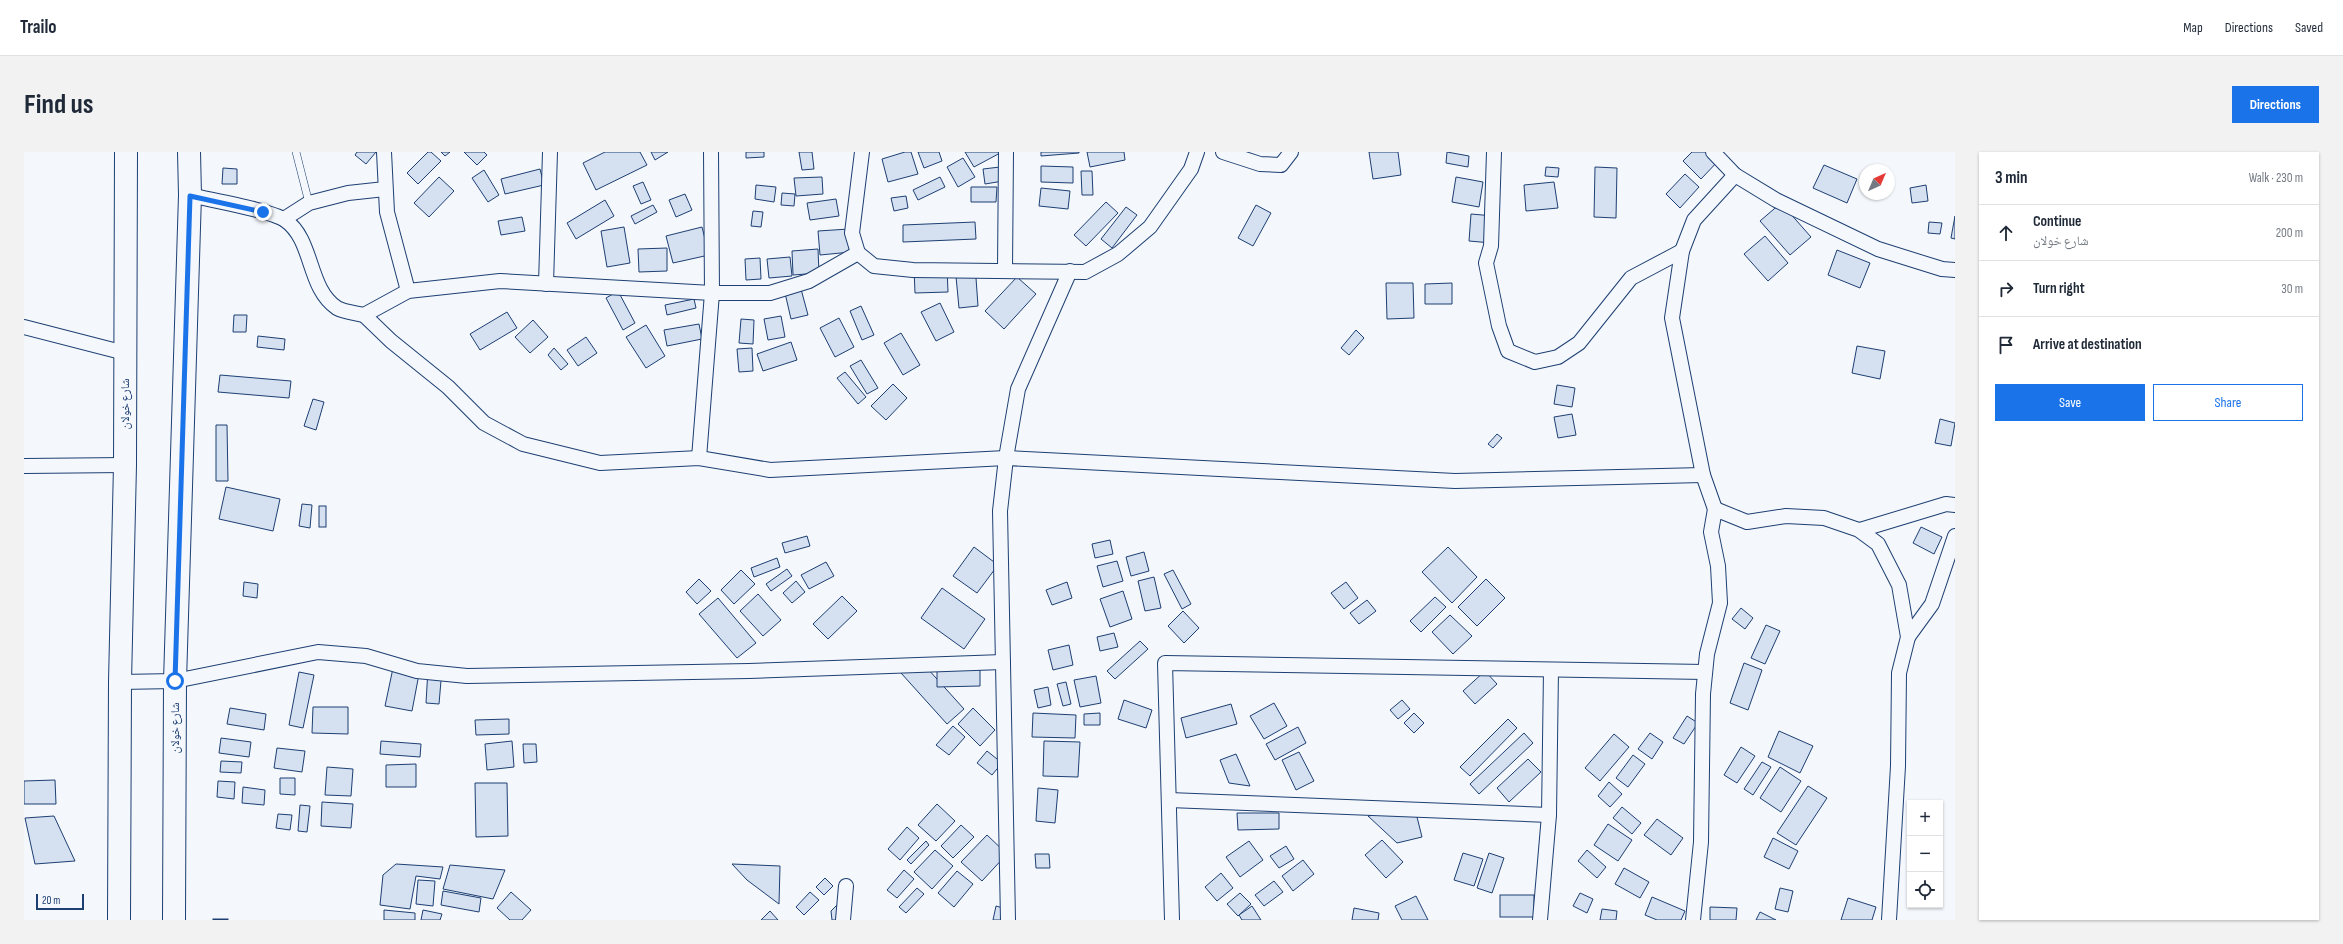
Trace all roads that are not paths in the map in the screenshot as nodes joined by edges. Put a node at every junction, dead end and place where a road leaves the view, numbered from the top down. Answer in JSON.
{"nodes":[{"id":1,"x":126,"y":152,"type":"edge"},
{"id":2,"x":189,"y":152,"type":"edge"},
{"id":3,"x":296,"y":152,"type":"edge"},
{"id":4,"x":384,"y":152,"type":"edge"},
{"id":5,"x":550,"y":152,"type":"edge"},
{"id":6,"x":711,"y":152,"type":"edge"},
{"id":7,"x":862,"y":152,"type":"edge"},
{"id":8,"x":1006,"y":152,"type":"edge"},
{"id":9,"x":1197,"y":152,"type":"edge"},
{"id":10,"x":1223,"y":152,"type":"edge"},
{"id":11,"x":1291,"y":152,"type":"edge"},
{"id":12,"x":1494,"y":152,"type":"edge"},
{"id":13,"x":1713,"y":152,"type":"edge"},
{"id":14,"x":1735,"y":176,"type":"junction"},
{"id":15,"x":385,"y":189,"type":"junction"},
{"id":16,"x":190,"y":196,"type":"junction"},
{"id":17,"x":309,"y":203,"type":"junction"},
{"id":18,"x":284,"y":219,"type":"junction"},
{"id":19,"x":1682,"y":251,"type":"junction"},
{"id":20,"x":858,"y":253,"type":"junction"},
{"id":21,"x":1005,"y":270,"type":"junction"},
{"id":22,"x":1955,"y":270,"type":"edge"},
{"id":23,"x":1070,"y":271,"type":"junction"},
{"id":24,"x":546,"y":284,"type":"junction"},
{"id":25,"x":408,"y":291,"type":"junction"},
{"id":26,"x":712,"y":292,"type":"junction"},
{"id":27,"x":364,"y":315,"type":"junction"},
{"id":28,"x":24,"y":327,"type":"edge"},
{"id":29,"x":125,"y":353,"type":"junction"},
{"id":30,"x":699,"y":458,"type":"junction"},
{"id":31,"x":1006,"y":458,"type":"junction"},
{"id":32,"x":125,"y":465,"type":"junction"},
{"id":33,"x":24,"y":466,"type":"edge"},
{"id":34,"x":1703,"y":475,"type":"junction"},
{"id":35,"x":1955,"y":505,"type":"edge"},
{"id":36,"x":1715,"y":509,"type":"junction"},
{"id":37,"x":1860,"y":530,"type":"junction"},
{"id":38,"x":1955,"y":536,"type":"edge"},
{"id":39,"x":1908,"y":637,"type":"junction"},
{"id":40,"x":1003,"y":662,"type":"junction"},
{"id":41,"x":1551,"y":670,"type":"junction"},
{"id":42,"x":1705,"y":672,"type":"junction"},
{"id":43,"x":175,"y":681,"type":"junction"},
{"id":44,"x":120,"y":682,"type":"junction"},
{"id":45,"x":1169,"y":800,"type":"junction"},
{"id":46,"x":1549,"y":815,"type":"junction"},
{"id":47,"x":846,"y":886,"type":"dead end"},
{"id":48,"x":119,"y":920,"type":"edge"},
{"id":49,"x":174,"y":920,"type":"edge"},
{"id":50,"x":843,"y":920,"type":"edge"},
{"id":51,"x":1008,"y":920,"type":"edge"},
{"id":52,"x":1172,"y":920,"type":"edge"},
{"id":53,"x":1540,"y":920,"type":"edge"},
{"id":54,"x":1693,"y":920,"type":"edge"},
{"id":55,"x":1889,"y":920,"type":"edge"}],
"edges":[{"from":1,"to":29,"type":"main road","name":"شارع خولان"},
{"from":2,"to":16,"type":"main road","name":"شارع خولان"},
{"from":3,"to":17,"type":"lane"},
{"from":4,"to":15,"type":"street"},
{"from":5,"to":24,"type":"street"},
{"from":6,"to":26,"type":"street"},
{"from":7,"to":20,"type":"street"},
{"from":8,"to":21,"type":"street"},
{"from":9,"to":23,"type":"street"},
{"from":10,"to":11,"type":"street"},
{"from":12,"to":19,"type":"street"},
{"from":13,"to":14,"type":"street"},
{"from":14,"to":19,"type":"street"},
{"from":14,"to":22,"type":"street"},
{"from":15,"to":17,"type":"street"},
{"from":15,"to":25,"type":"street"},
{"from":16,"to":18,"type":"street"},
{"from":16,"to":43,"type":"main road","name":"شارع خولان"},
{"from":17,"to":18,"type":"street"},
{"from":18,"to":27,"type":"street"},
{"from":19,"to":34,"type":"street"},
{"from":20,"to":21,"type":"street"},
{"from":20,"to":26,"type":"street"},
{"from":21,"to":23,"type":"street"},
{"from":23,"to":31,"type":"street"},
{"from":24,"to":25,"type":"street"},
{"from":24,"to":26,"type":"street"},
{"from":25,"to":27,"type":"street"},
{"from":26,"to":30,"type":"street"},
{"from":27,"to":30,"type":"street"},
{"from":28,"to":29,"type":"street"},
{"from":29,"to":32,"type":"main road","name":"شارع خولان"},
{"from":30,"to":31,"type":"street"},
{"from":31,"to":34,"type":"street"},
{"from":31,"to":40,"type":"street"},
{"from":32,"to":33,"type":"street"},
{"from":32,"to":44,"type":"main road","name":"شارع خولان"},
{"from":34,"to":36,"type":"street"},
{"from":35,"to":37,"type":"street"},
{"from":36,"to":37,"type":"street"},
{"from":36,"to":42,"type":"street"},
{"from":37,"to":39,"type":"street"},
{"from":38,"to":39,"type":"street"},
{"from":39,"to":55,"type":"street"},
{"from":40,"to":43,"type":"street"},
{"from":40,"to":51,"type":"street"},
{"from":41,"to":42,"type":"street"},
{"from":41,"to":45,"type":"street"},
{"from":41,"to":46,"type":"street"},
{"from":42,"to":54,"type":"street"},
{"from":43,"to":44,"type":"street"},
{"from":43,"to":49,"type":"main road","name":"شارع خولان"},
{"from":44,"to":48,"type":"main road","name":"شارع خولان"},
{"from":45,"to":46,"type":"street"},
{"from":45,"to":52,"type":"street"},
{"from":46,"to":53,"type":"street"},
{"from":47,"to":50,"type":"street"}]}
